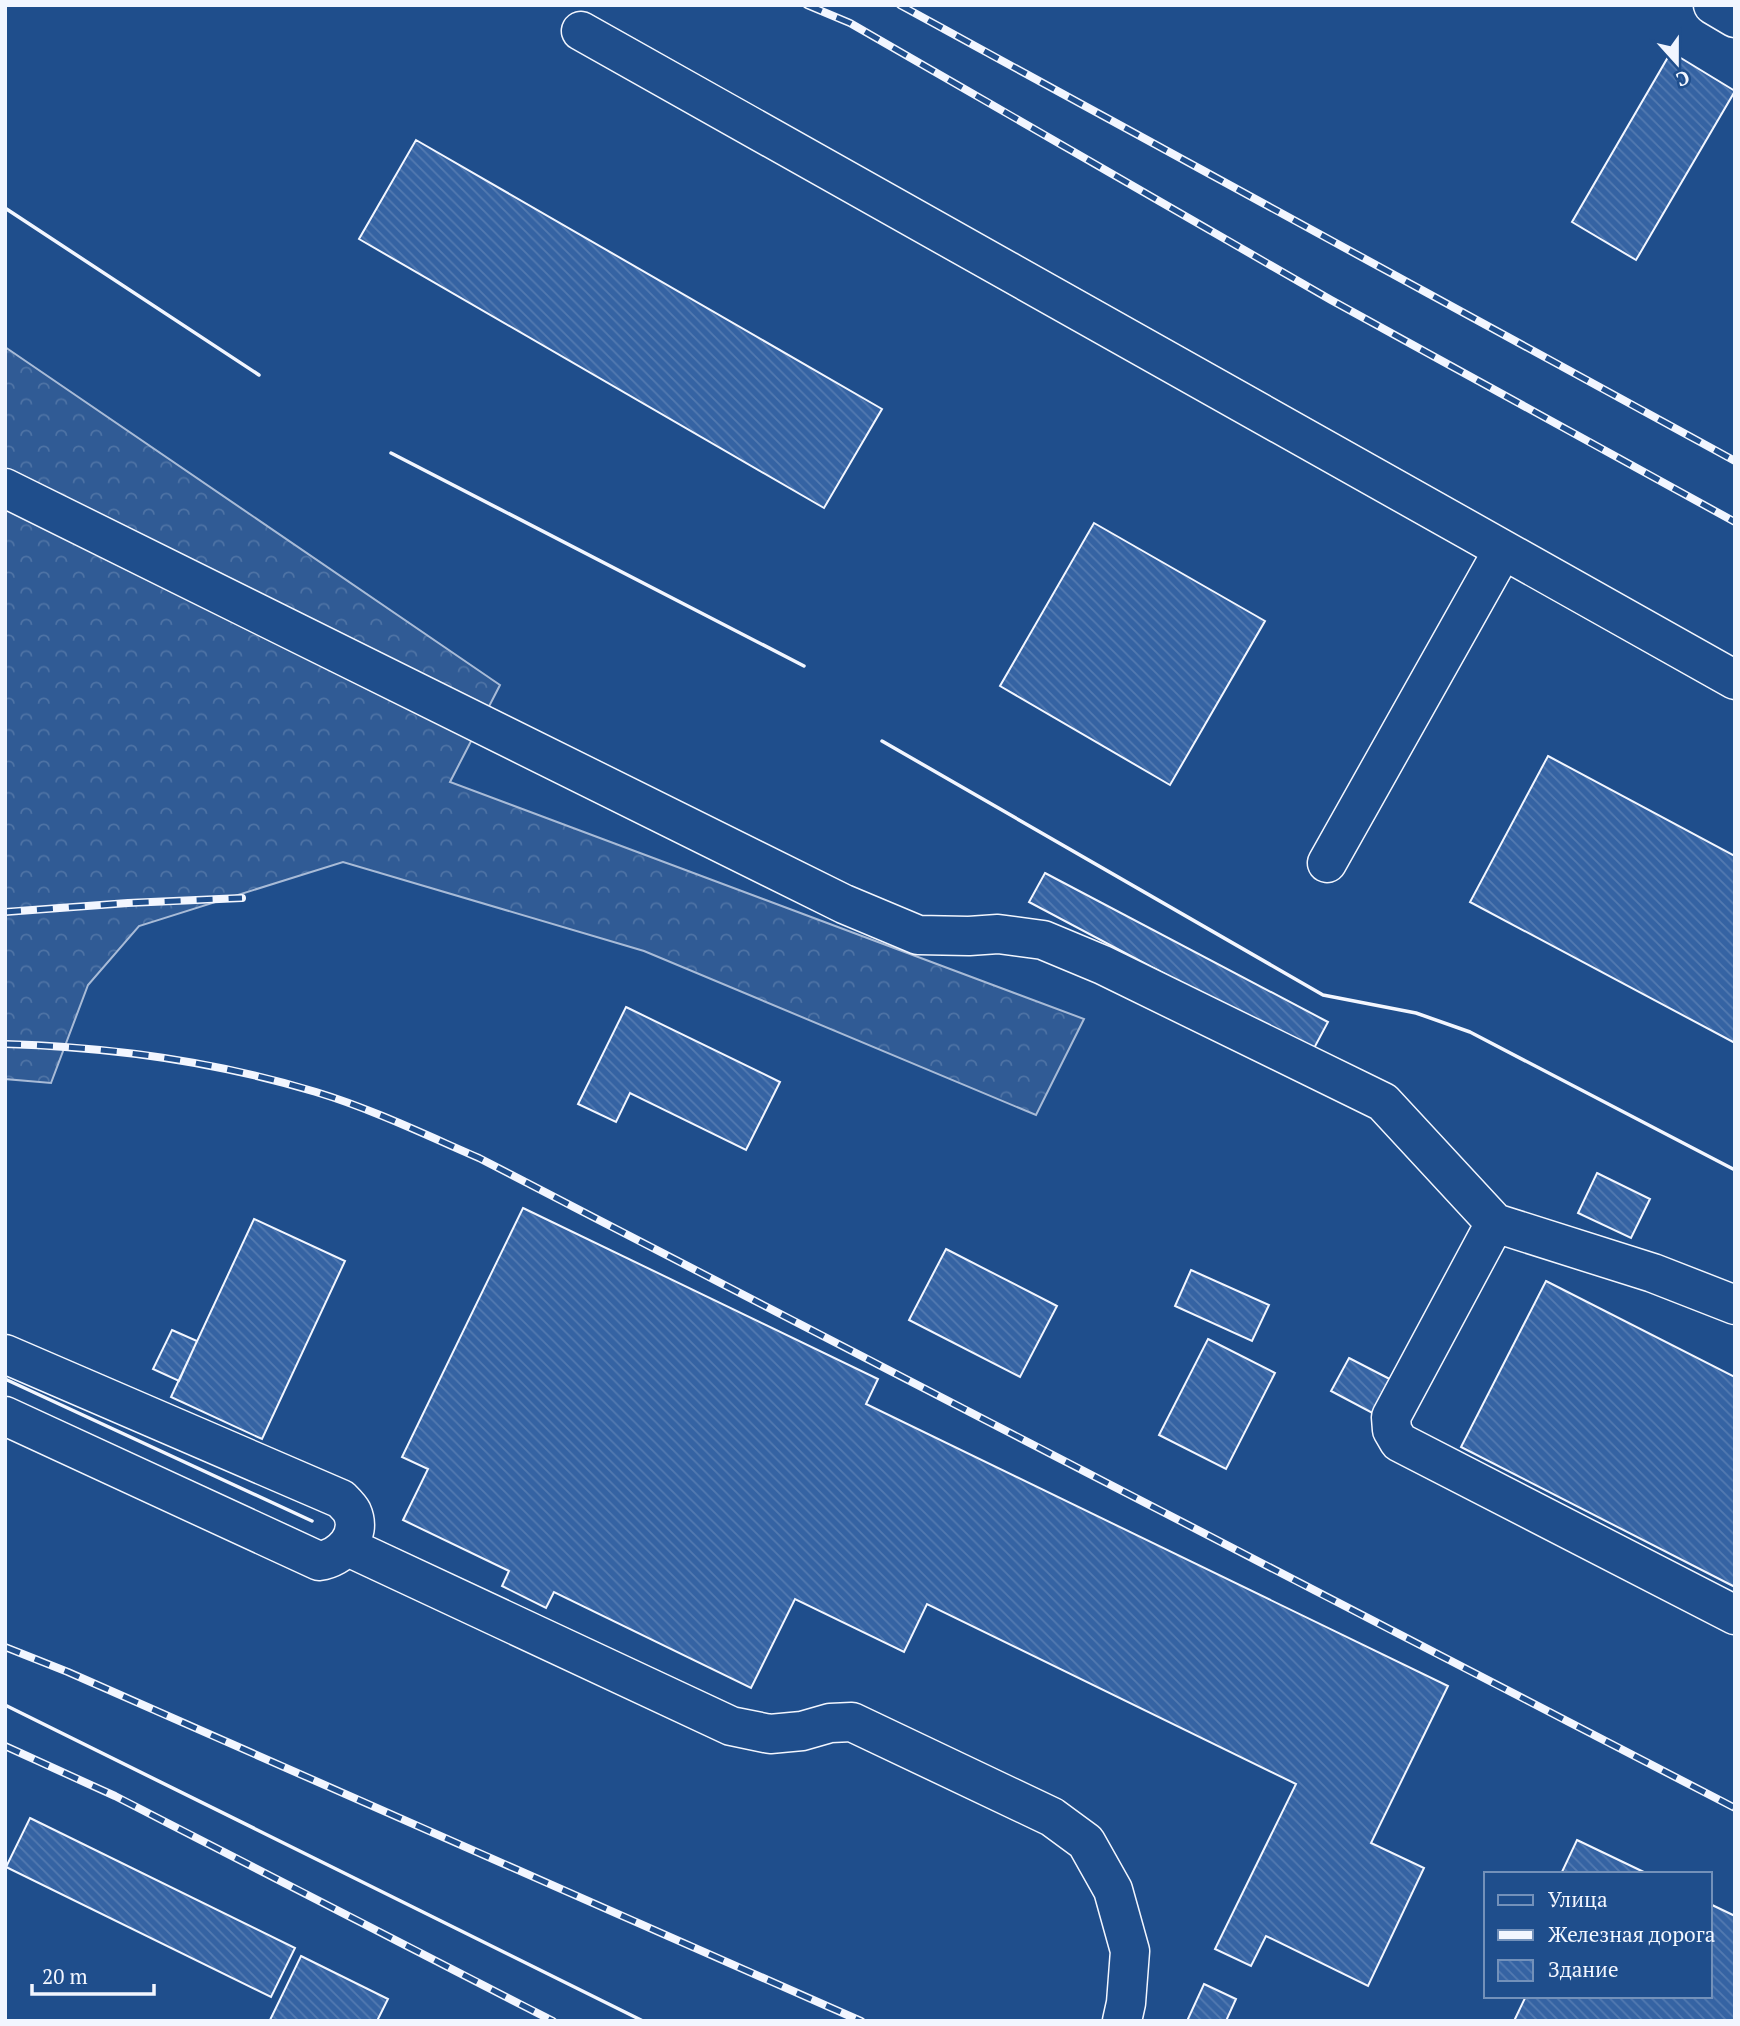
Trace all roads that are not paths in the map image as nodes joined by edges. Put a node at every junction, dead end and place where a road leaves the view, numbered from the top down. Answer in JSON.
{"nodes":[{"id":1,"x":1713,"y":5,"type":"edge"},
{"id":2,"x":1735,"y":18,"type":"edge"},
{"id":3,"x":581,"y":31,"type":"dead end"},
{"id":4,"x":5,"y":488,"type":"edge"},
{"id":5,"x":1503,"y":550,"type":"junction"},
{"id":6,"x":1735,"y":680,"type":"edge"},
{"id":7,"x":1327,"y":863,"type":"dead end"},
{"id":8,"x":1495,"y":1223,"type":"junction"},
{"id":9,"x":1735,"y":1304,"type":"edge"},
{"id":10,"x":5,"y":1354,"type":"edge"},
{"id":11,"x":5,"y":1416,"type":"edge"},
{"id":12,"x":348,"y":1547,"type":"junction"},
{"id":13,"x":1735,"y":1615,"type":"edge"},
{"id":14,"x":1122,"y":2021,"type":"edge"}],
"edges":[{"from":1,"to":2,"type":"lane"},
{"from":3,"to":5,"type":"lane"},
{"from":4,"to":8,"type":"lane"},
{"from":5,"to":6,"type":"lane"},
{"from":5,"to":7,"type":"lane"},
{"from":8,"to":9,"type":"lane"},
{"from":8,"to":13,"type":"lane"},
{"from":10,"to":12,"type":"lane"},
{"from":11,"to":12,"type":"lane"},
{"from":12,"to":14,"type":"lane"}]}
